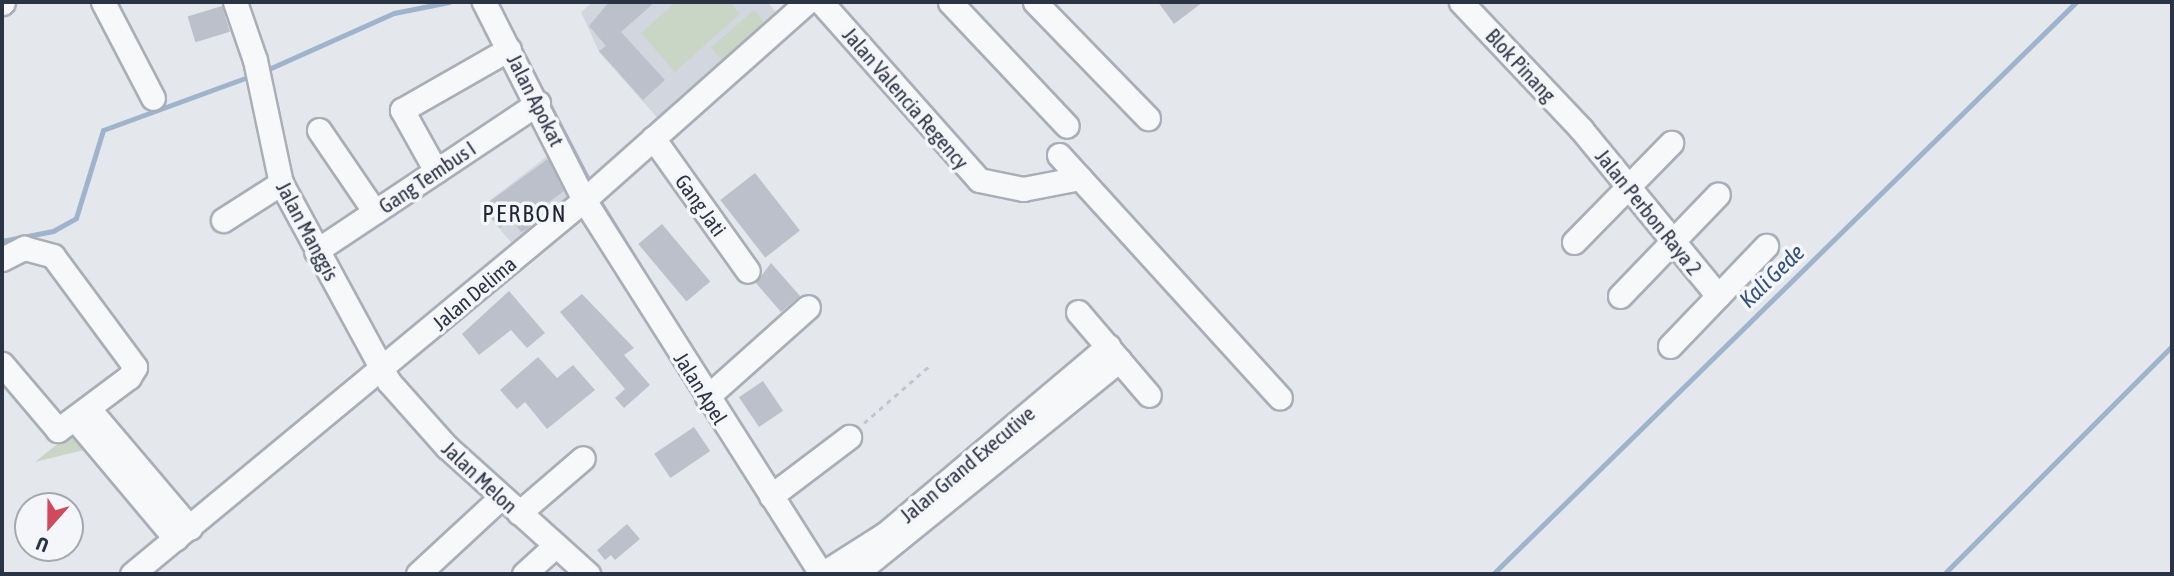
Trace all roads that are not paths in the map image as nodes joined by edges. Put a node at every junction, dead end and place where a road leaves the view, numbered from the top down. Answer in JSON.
{"nodes":[{"id":1,"x":103,"y":2,"type":"edge"},
{"id":2,"x":235,"y":2,"type":"edge"},
{"id":3,"x":807,"y":2,"type":"edge"},
{"id":4,"x":821,"y":2,"type":"edge"},
{"id":5,"x":950,"y":2,"type":"edge"},
{"id":6,"x":1035,"y":2,"type":"edge"},
{"id":7,"x":1461,"y":2,"type":"edge"},
{"id":8,"x":485,"y":5,"type":"edge"},
{"id":9,"x":509,"y":49,"type":"junction"},
{"id":10,"x":153,"y":98,"type":"dead end"},
{"id":11,"x":538,"y":103,"type":"junction"},
{"id":12,"x":1148,"y":118,"type":"dead end"},
{"id":13,"x":1067,"y":126,"type":"dead end"},
{"id":14,"x":1581,"y":129,"type":"joint"},
{"id":15,"x":319,"y":130,"type":"dead end"},
{"id":16,"x":653,"y":138,"type":"junction"},
{"id":17,"x":1671,"y":143,"type":"dead end"},
{"id":18,"x":1059,"y":155,"type":"dead end"},
{"id":19,"x":436,"y":171,"type":"junction"},
{"id":20,"x":1080,"y":178,"type":"junction"},
{"id":21,"x":281,"y":183,"type":"junction"},
{"id":22,"x":1629,"y":186,"type":"junction"},
{"id":23,"x":592,"y":193,"type":"junction"},
{"id":24,"x":1718,"y":194,"type":"dead end"},
{"id":25,"x":375,"y":212,"type":"junction"},
{"id":26,"x":223,"y":220,"type":"dead end"},
{"id":27,"x":1674,"y":240,"type":"junction"},
{"id":28,"x":1574,"y":242,"type":"dead end"},
{"id":29,"x":1766,"y":246,"type":"dead end"},
{"id":30,"x":316,"y":251,"type":"junction"},
{"id":31,"x":2,"y":259,"type":"edge"},
{"id":32,"x":748,"y":271,"type":"dead end"},
{"id":33,"x":1620,"y":296,"type":"dead end"},
{"id":34,"x":1717,"y":296,"type":"junction"},
{"id":35,"x":808,"y":307,"type":"dead end"},
{"id":36,"x":1078,"y":312,"type":"dead end"},
{"id":37,"x":1670,"y":346,"type":"dead end"},
{"id":38,"x":1113,"y":353,"type":"junction"},
{"id":39,"x":2,"y":364,"type":"edge"},
{"id":40,"x":382,"y":370,"type":"junction"},
{"id":41,"x":1149,"y":395,"type":"dead end"},
{"id":42,"x":707,"y":397,"type":"junction"},
{"id":43,"x":1280,"y":398,"type":"dead end"},
{"id":44,"x":82,"y":415,"type":"junction"},
{"id":45,"x":849,"y":437,"type":"road end"},
{"id":46,"x":583,"y":458,"type":"dead end"},
{"id":47,"x":777,"y":491,"type":"junction"},
{"id":48,"x":500,"y":498,"type":"junction"},
{"id":49,"x":519,"y":513,"type":"junction"},
{"id":50,"x":183,"y":533,"type":"junction"},
{"id":51,"x":556,"y":545,"type":"junction"},
{"id":52,"x":854,"y":568,"type":"edge"},
{"id":53,"x":132,"y":574,"type":"edge"},
{"id":54,"x":418,"y":574,"type":"edge"},
{"id":55,"x":524,"y":574,"type":"edge"},
{"id":56,"x":588,"y":574,"type":"edge"},
{"id":57,"x":821,"y":574,"type":"edge"}],
"edges":[{"from":1,"to":10,"type":"street"},
{"from":2,"to":21,"type":"street","name":"Jalan Manggis"},
{"from":3,"to":16,"type":"street","name":"Jalan Delima"},
{"from":4,"to":20,"type":"street","name":"Jalan Valencia Regency"},
{"from":5,"to":13,"type":"street"},
{"from":6,"to":12,"type":"street"},
{"from":7,"to":14,"type":"street","name":"Blok Pinang"},
{"from":8,"to":9,"type":"street","name":"Jalan Apokat"},
{"from":9,"to":11,"type":"street","name":"Jalan Apokat"},
{"from":9,"to":19,"type":"street"},
{"from":11,"to":19,"type":"street","name":"Gang Tembus I"},
{"from":11,"to":23,"type":"street","name":"Jalan Apokat"},
{"from":14,"to":22,"type":"street","name":"Jalan Perbon Raya 2"},
{"from":15,"to":25,"type":"street"},
{"from":16,"to":23,"type":"street","name":"Jalan Delima"},
{"from":16,"to":32,"type":"street","name":"Gang Jati"},
{"from":17,"to":22,"type":"street"},
{"from":18,"to":20,"type":"street"},
{"from":19,"to":25,"type":"street","name":"Gang Tembus I"},
{"from":20,"to":43,"type":"street"},
{"from":21,"to":26,"type":"street"},
{"from":21,"to":30,"type":"street","name":"Jalan Manggis"},
{"from":22,"to":27,"type":"street","name":"Jalan Perbon Raya 2"},
{"from":22,"to":28,"type":"street"},
{"from":23,"to":40,"type":"street","name":"Jalan Delima"},
{"from":23,"to":42,"type":"street","name":"Jalan Apel"},
{"from":24,"to":27,"type":"street"},
{"from":25,"to":30,"type":"street","name":"Gang Tembus I"},
{"from":27,"to":33,"type":"street"},
{"from":27,"to":34,"type":"street","name":"Jalan Perbon Raya 2"},
{"from":29,"to":34,"type":"street"},
{"from":30,"to":40,"type":"street","name":"Jalan Manggis"},
{"from":31,"to":44,"type":"street"},
{"from":34,"to":37,"type":"street"},
{"from":35,"to":42,"type":"street"},
{"from":36,"to":38,"type":"street"},
{"from":38,"to":41,"type":"street"},
{"from":38,"to":52,"type":"street","name":"Jalan Grand Executive"},
{"from":39,"to":44,"type":"street"},
{"from":40,"to":48,"type":"street","name":"Jalan Melon"},
{"from":40,"to":50,"type":"street","name":"Jalan Delima"},
{"from":42,"to":47,"type":"street","name":"Jalan Apel"},
{"from":44,"to":50,"type":"street"},
{"from":45,"to":47,"type":"street"},
{"from":46,"to":49,"type":"street"},
{"from":47,"to":57,"type":"street","name":"Jalan Apel"},
{"from":48,"to":49,"type":"street","name":"Jalan Melon"},
{"from":48,"to":54,"type":"street"},
{"from":49,"to":51,"type":"street","name":"Jalan Melon"},
{"from":50,"to":53,"type":"street","name":"Jalan Delima"},
{"from":51,"to":55,"type":"street"},
{"from":51,"to":56,"type":"street","name":"Jalan Melon"},
{"from":52,"to":57,"type":"street","name":"Jalan Grand Executive"}]}
